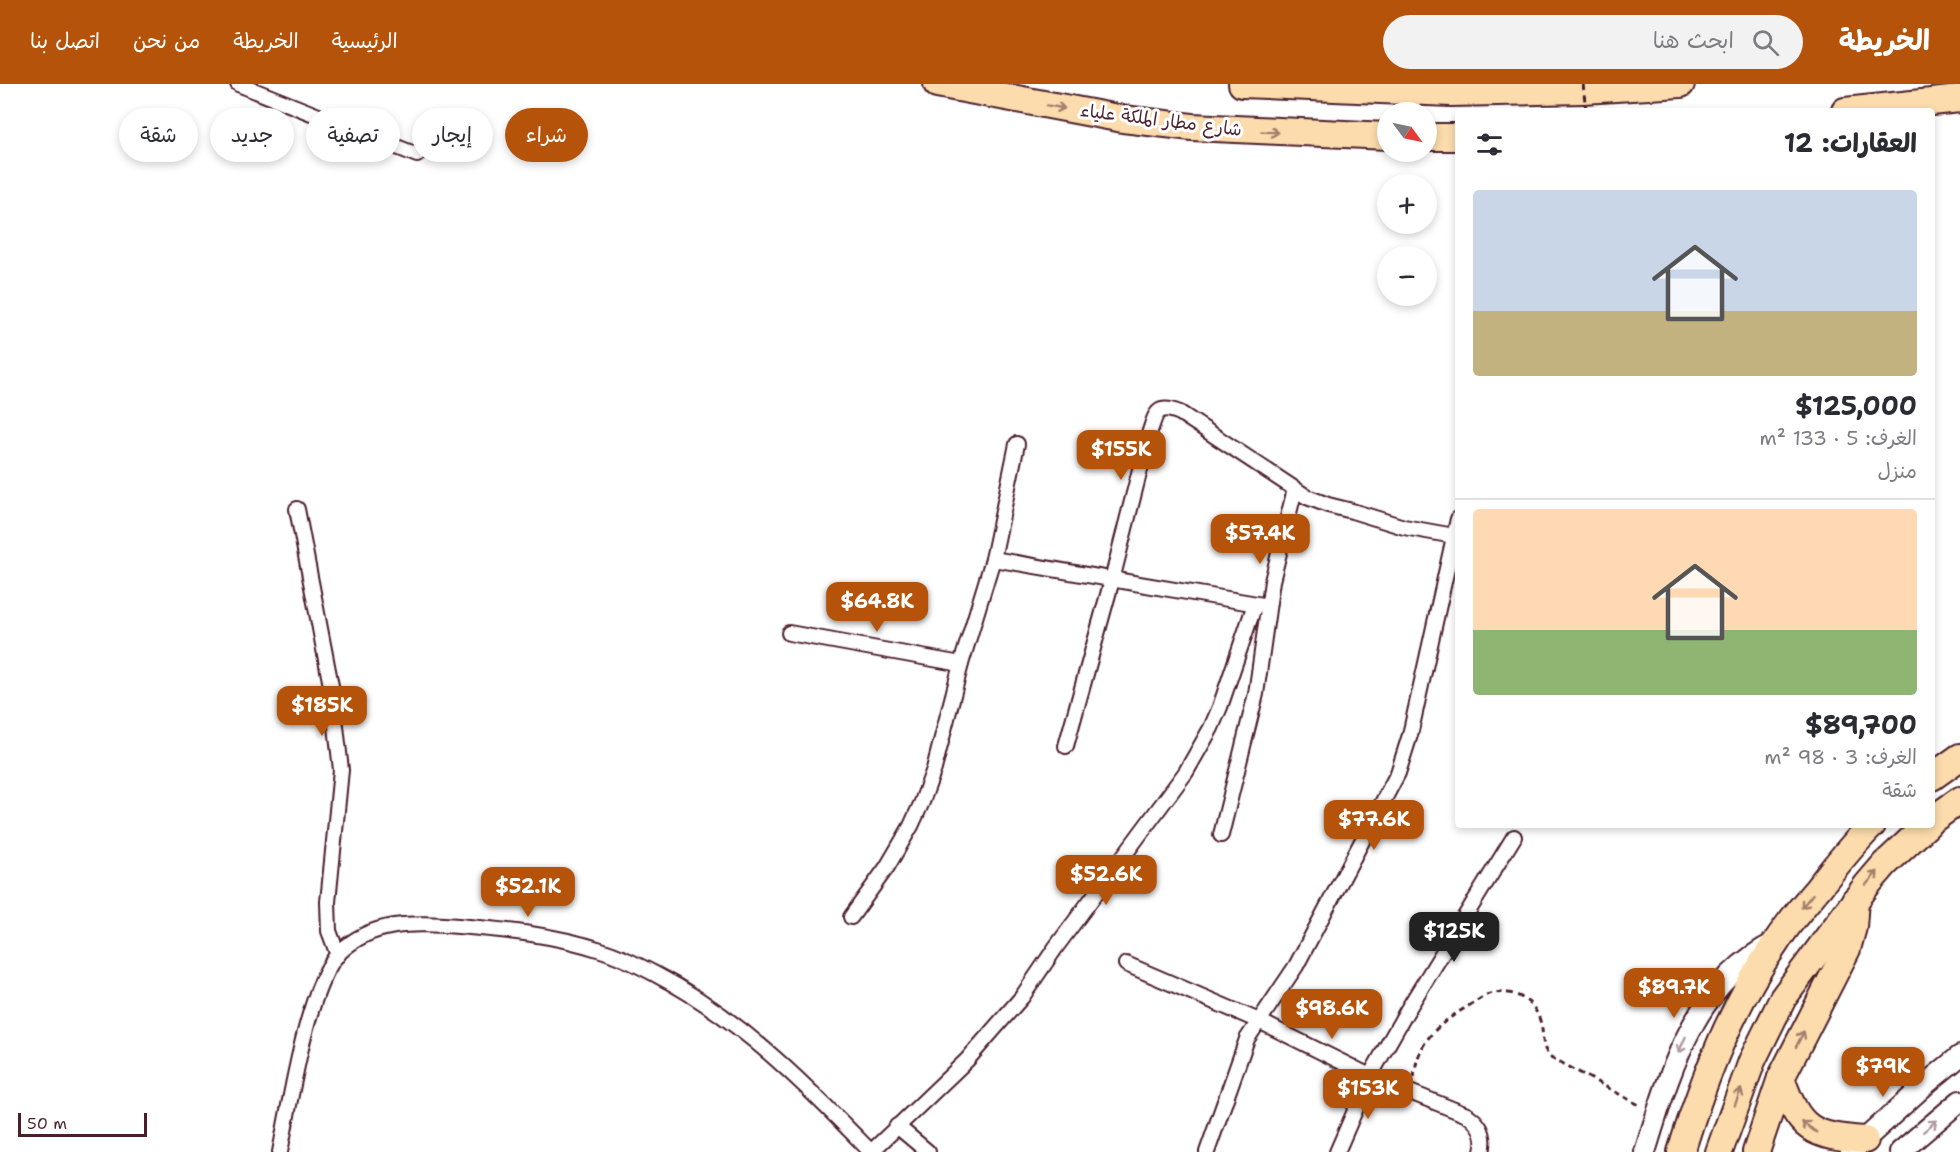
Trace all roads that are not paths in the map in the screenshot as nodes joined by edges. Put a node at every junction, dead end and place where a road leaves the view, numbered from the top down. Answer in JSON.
{"nodes":[{"id":1,"x":238,"y":84,"type":"edge"},
{"id":2,"x":936,"y":84,"type":"edge"},
{"id":3,"x":1242,"y":84,"type":"edge"},
{"id":4,"x":1681,"y":84,"type":"edge"},
{"id":5,"x":1496,"y":88,"type":"edge"},
{"id":6,"x":1456,"y":89,"type":"edge"},
{"id":7,"x":1960,"y":99,"type":"edge"},
{"id":8,"x":1874,"y":108,"type":"edge"},
{"id":9,"x":1377,"y":135,"type":"edge"},
{"id":10,"x":1437,"y":137,"type":"edge"},
{"id":11,"x":1455,"y":137,"type":"edge"},
{"id":12,"x":412,"y":153,"type":"edge"},
{"id":13,"x":1017,"y":444,"type":"dead end"},
{"id":14,"x":1295,"y":489,"type":"junction"},
{"id":15,"x":297,"y":509,"type":"dead end"},
{"id":16,"x":1455,"y":532,"type":"edge"},
{"id":17,"x":1454,"y":536,"type":"junction"},
{"id":18,"x":993,"y":559,"type":"junction"},
{"id":19,"x":1112,"y":580,"type":"junction"},
{"id":20,"x":1261,"y":605,"type":"junction"},
{"id":21,"x":789,"y":633,"type":"dead end"},
{"id":22,"x":961,"y":664,"type":"junction"},
{"id":23,"x":1066,"y":746,"type":"dead end"},
{"id":24,"x":1960,"y":757,"type":"edge"},
{"id":25,"x":1935,"y":775,"type":"edge"},
{"id":26,"x":1960,"y":800,"type":"edge"},
{"id":27,"x":1935,"y":818,"type":"edge"},
{"id":28,"x":1869,"y":828,"type":"edge"},
{"id":29,"x":1924,"y":828,"type":"edge"},
{"id":30,"x":1221,"y":835,"type":"dead end"},
{"id":31,"x":1514,"y":837,"type":"dead end"},
{"id":32,"x":1855,"y":900,"type":"junction"},
{"id":33,"x":851,"y":917,"type":"dead end"},
{"id":34,"x":1776,"y":942,"type":"junction"},
{"id":35,"x":338,"y":955,"type":"junction"},
{"id":36,"x":1125,"y":964,"type":"dead end"},
{"id":37,"x":1259,"y":1021,"type":"junction"},
{"id":38,"x":1960,"y":1056,"type":"edge"},
{"id":39,"x":1370,"y":1076,"type":"junction"},
{"id":40,"x":1780,"y":1078,"type":"junction"},
{"id":41,"x":1960,"y":1101,"type":"edge"},
{"id":42,"x":897,"y":1126,"type":"junction"},
{"id":43,"x":1858,"y":1146,"type":"edge"},
{"id":44,"x":280,"y":1152,"type":"edge"},
{"id":45,"x":871,"y":1152,"type":"edge"},
{"id":46,"x":928,"y":1152,"type":"edge"},
{"id":47,"x":1207,"y":1152,"type":"edge"},
{"id":48,"x":1337,"y":1152,"type":"edge"},
{"id":49,"x":1482,"y":1152,"type":"edge"},
{"id":50,"x":1645,"y":1152,"type":"edge"},
{"id":51,"x":1681,"y":1152,"type":"edge"},
{"id":52,"x":1719,"y":1152,"type":"edge"},
{"id":53,"x":1756,"y":1152,"type":"edge"},
{"id":54,"x":1900,"y":1152,"type":"edge"}],
"edges":[{"from":1,"to":12,"type":"street"},
{"from":2,"to":9,"type":"highway","name":"شارع مطار الملكة علياء","one_way":true},
{"from":3,"to":6,"type":"highway"},
{"from":4,"to":5,"type":"highway"},
{"from":5,"to":6,"type":"highway"},
{"from":7,"to":8,"type":"highway"},
{"from":10,"to":11,"type":"highway"},
{"from":13,"to":18,"type":"street"},
{"from":14,"to":17,"type":"street"},
{"from":14,"to":19,"type":"street"},
{"from":14,"to":20,"type":"street"},
{"from":15,"to":35,"type":"street"},
{"from":16,"to":17,"type":"street"},
{"from":17,"to":37,"type":"street"},
{"from":18,"to":19,"type":"street"},
{"from":18,"to":22,"type":"street"},
{"from":19,"to":20,"type":"street"},
{"from":19,"to":23,"type":"street"},
{"from":20,"to":30,"type":"street"},
{"from":20,"to":42,"type":"street"},
{"from":21,"to":22,"type":"street"},
{"from":22,"to":33,"type":"street"},
{"from":24,"to":25,"type":"highway"},
{"from":26,"to":27,"type":"highway"},
{"from":28,"to":34,"type":"highway","one_way":true},
{"from":32,"to":29,"type":"highway","one_way":true},
{"from":31,"to":39,"type":"street"},
{"from":40,"to":32,"type":"highway","one_way":true},
{"from":52,"to":32,"type":"highway","one_way":true},
{"from":34,"to":50,"type":"street","one_way":true},
{"from":34,"to":51,"type":"highway"},
{"from":35,"to":44,"type":"street"},
{"from":35,"to":45,"type":"street"},
{"from":36,"to":37,"type":"street"},
{"from":37,"to":39,"type":"street"},
{"from":37,"to":47,"type":"street"},
{"from":38,"to":43,"type":"street"},
{"from":39,"to":48,"type":"street"},
{"from":39,"to":49,"type":"street"},
{"from":43,"to":40,"type":"highway","one_way":true},
{"from":40,"to":53,"type":"highway"},
{"from":54,"to":41,"type":"street","one_way":true},
{"from":42,"to":45,"type":"street"},
{"from":42,"to":46,"type":"street"}]}
